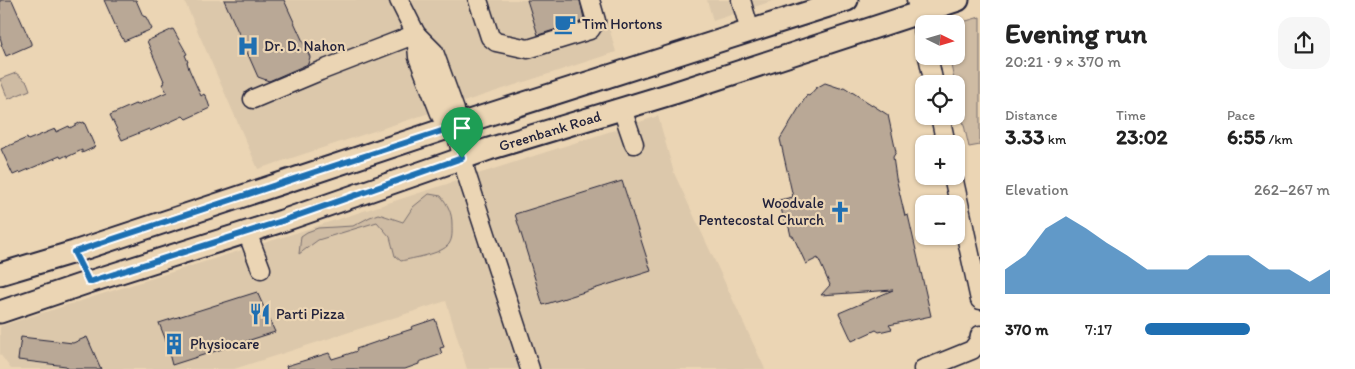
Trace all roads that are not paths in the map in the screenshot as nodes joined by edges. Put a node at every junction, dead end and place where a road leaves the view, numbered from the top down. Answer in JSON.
{"nodes":[{"id":1,"x":399,"y":0,"type":"edge"},
{"id":2,"x":478,"y":0,"type":"edge"},
{"id":3,"x":590,"y":0,"type":"edge"},
{"id":4,"x":741,"y":0,"type":"edge"},
{"id":5,"x":847,"y":0,"type":"edge"},
{"id":6,"x":958,"y":0,"type":"edge"},
{"id":7,"x":918,"y":6,"type":"edge"},
{"id":8,"x":750,"y":31,"type":"junction"},
{"id":9,"x":416,"y":34,"type":"junction"},
{"id":10,"x":253,"y":99,"type":"dead end"},
{"id":11,"x":622,"y":109,"type":"junction"},
{"id":12,"x":454,"y":127,"type":"junction"},
{"id":13,"x":634,"y":144,"type":"dead end"},
{"id":14,"x":462,"y":158,"type":"junction"},
{"id":15,"x":955,"y":185,"type":"edge"},
{"id":16,"x":247,"y":232,"type":"junction"},
{"id":17,"x":74,"y":252,"type":"junction"},
{"id":18,"x":261,"y":270,"type":"dead end"},
{"id":19,"x":0,"y":274,"type":"edge"},
{"id":20,"x":89,"y":282,"type":"junction"},
{"id":21,"x":980,"y":300,"type":"edge"},
{"id":22,"x":0,"y":312,"type":"edge"},
{"id":23,"x":980,"y":335,"type":"edge"},
{"id":24,"x":530,"y":369,"type":"edge"},
{"id":25,"x":922,"y":369,"type":"edge"}],
"edges":[{"from":1,"to":9,"type":"street"},
{"from":2,"to":3,"type":"street"},
{"from":4,"to":8,"type":"street"},
{"from":5,"to":8,"type":"main road"},
{"from":6,"to":7,"type":"main road","name":"Greenbank Road"},
{"from":7,"to":11,"type":"main road","name":"Greenbank Road"},
{"from":8,"to":12,"type":"main road"},
{"from":9,"to":10,"type":"street"},
{"from":9,"to":12,"type":"street"},
{"from":11,"to":13,"type":"street"},
{"from":11,"to":14,"type":"main road","name":"Greenbank Road"},
{"from":12,"to":14,"type":"street"},
{"from":12,"to":17,"type":"main road"},
{"from":14,"to":16,"type":"main road","name":"Greenbank Road"},
{"from":14,"to":24,"type":"street"},
{"from":15,"to":21,"type":"street"},
{"from":16,"to":18,"type":"street"},
{"from":16,"to":20,"type":"main road","name":"Greenbank Road"},
{"from":17,"to":19,"type":"main road"},
{"from":17,"to":20,"type":"main road"},
{"from":20,"to":22,"type":"main road","name":"Greenbank Road"},
{"from":23,"to":25,"type":"street"}]}
